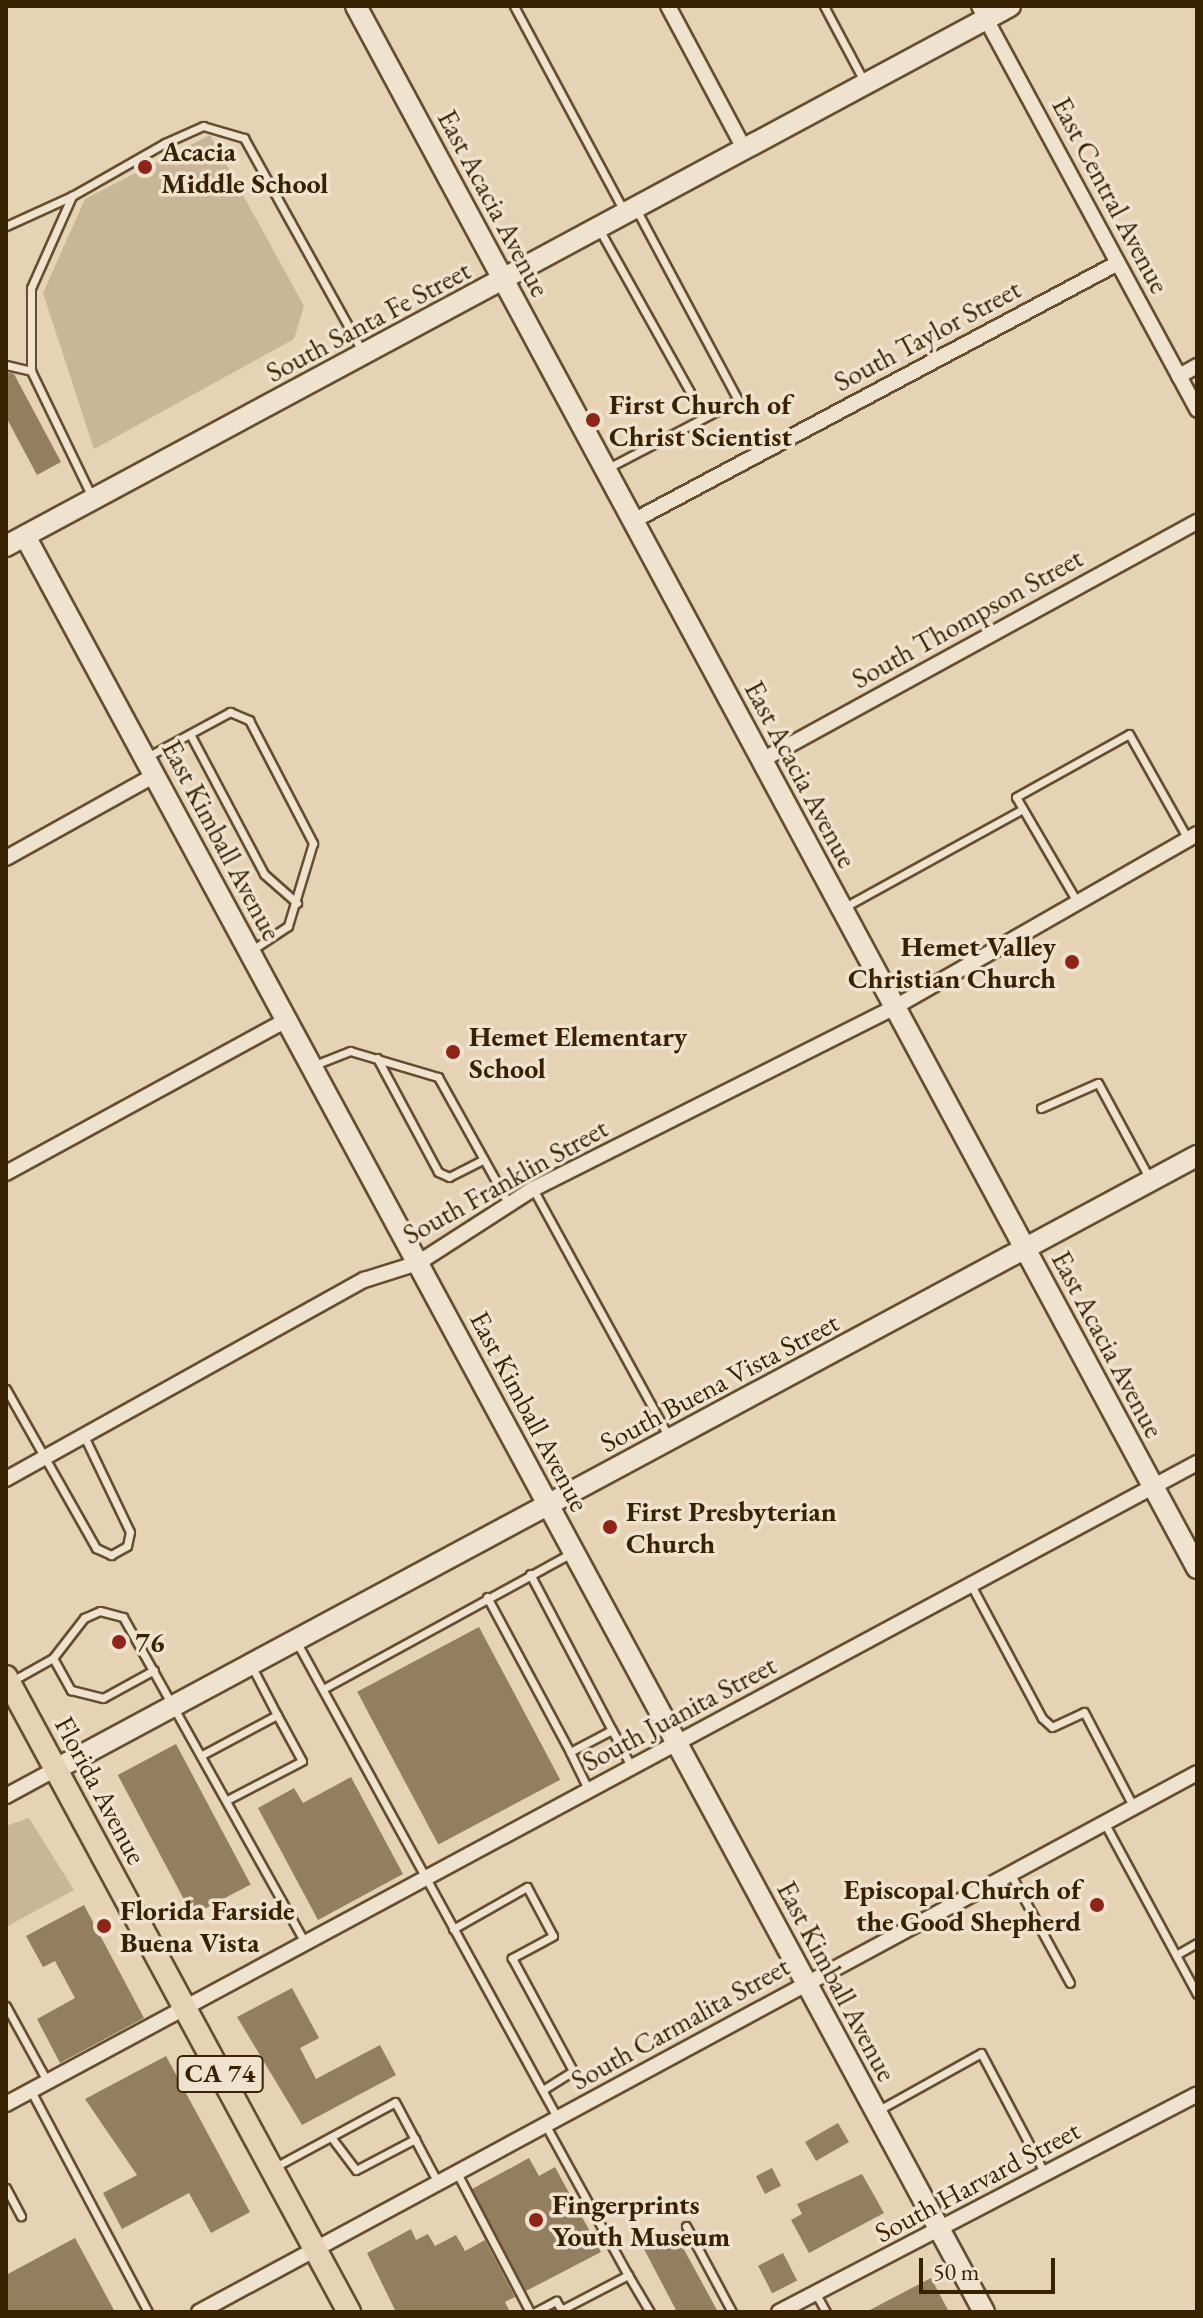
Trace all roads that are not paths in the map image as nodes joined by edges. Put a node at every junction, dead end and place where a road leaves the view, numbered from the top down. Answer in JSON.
{"nodes":[{"id":1,"x":356,"y":6,"type":"edge"},
{"id":2,"x":514,"y":6,"type":"edge"},
{"id":3,"x":668,"y":6,"type":"edge"},
{"id":4,"x":824,"y":6,"type":"edge"},
{"id":5,"x":1010,"y":6,"type":"edge"},
{"id":6,"x":982,"y":12,"type":"edge"},
{"id":7,"x":866,"y":85,"type":"junction"},
{"id":8,"x":745,"y":150,"type":"junction"},
{"id":9,"x":72,"y":196,"type":"junction"},
{"id":10,"x":630,"y":210,"type":"junction"},
{"id":11,"x":6,"y":226,"type":"edge"},
{"id":12,"x":598,"y":227,"type":"junction"},
{"id":13,"x":1118,"y":263,"type":"junction"},
{"id":14,"x":504,"y":279,"type":"junction"},
{"id":15,"x":364,"y":355,"type":"junction"},
{"id":16,"x":6,"y":365,"type":"edge"},
{"id":17,"x":1197,"y":366,"type":"edge"},
{"id":18,"x":31,"y":371,"type":"junction"},
{"id":19,"x":1179,"y":376,"type":"junction"},
{"id":20,"x":1197,"y":410,"type":"edge"},
{"id":21,"x":704,"y":417,"type":"junction"},
{"id":22,"x":606,"y":469,"type":"junction"},
{"id":23,"x":93,"y":501,"type":"junction"},
{"id":24,"x":633,"y":521,"type":"junction"},
{"id":25,"x":1197,"y":522,"type":"edge"},
{"id":26,"x":25,"y":536,"type":"junction"},
{"id":27,"x":6,"y":546,"type":"edge"},
{"id":28,"x":190,"y":734,"type":"junction"},
{"id":29,"x":762,"y":760,"type":"junction"},
{"id":30,"x":150,"y":766,"type":"junction"},
{"id":31,"x":1023,"y":809,"type":"junction"},
{"id":32,"x":1192,"y":837,"type":"edge"},
{"id":33,"x":6,"y":858,"type":"edge"},
{"id":34,"x":1076,"y":900,"type":"junction"},
{"id":35,"x":297,"y":903,"type":"junction"},
{"id":36,"x":842,"y":908,"type":"junction"},
{"id":37,"x":250,"y":951,"type":"junction"},
{"id":38,"x":895,"y":1007,"type":"junction"},
{"id":39,"x":287,"y":1020,"type":"junction"},
{"id":40,"x":377,"y":1058,"type":"junction"},
{"id":41,"x":312,"y":1066,"type":"junction"},
{"id":42,"x":1041,"y":1108,"type":"dead end"},
{"id":43,"x":1197,"y":1156,"type":"edge"},
{"id":44,"x":484,"y":1159,"type":"junction"},
{"id":45,"x":6,"y":1173,"type":"edge"},
{"id":46,"x":1151,"y":1181,"type":"junction"},
{"id":47,"x":533,"y":1189,"type":"junction"},
{"id":48,"x":508,"y":1203,"type":"junction"},
{"id":49,"x":1025,"y":1249,"type":"junction"},
{"id":50,"x":418,"y":1263,"type":"junction"},
{"id":51,"x":6,"y":1389,"type":"edge"},
{"id":52,"x":84,"y":1436,"type":"junction"},
{"id":53,"x":670,"y":1440,"type":"junction"},
{"id":54,"x":47,"y":1457,"type":"junction"},
{"id":55,"x":1197,"y":1463,"type":"edge"},
{"id":56,"x":6,"y":1479,"type":"edge"},
{"id":57,"x":1154,"y":1487,"type":"junction"},
{"id":58,"x":549,"y":1506,"type":"junction"},
{"id":59,"x":574,"y":1552,"type":"junction"},
{"id":60,"x":1197,"y":1568,"type":"edge"},
{"id":61,"x":530,"y":1574,"type":"junction"},
{"id":62,"x":971,"y":1585,"type":"junction"},
{"id":63,"x":487,"y":1597,"type":"junction"},
{"id":64,"x":294,"y":1638,"type":"junction"},
{"id":65,"x":53,"y":1658,"type":"junction"},
{"id":66,"x":250,"y":1662,"type":"junction"},
{"id":67,"x":154,"y":1670,"type":"junction"},
{"id":68,"x":7,"y":1680,"type":"edge"},
{"id":69,"x":323,"y":1689,"type":"junction"},
{"id":70,"x":174,"y":1703,"type":"junction"},
{"id":71,"x":277,"y":1715,"type":"junction"},
{"id":72,"x":612,"y":1730,"type":"junction"},
{"id":73,"x":677,"y":1743,"type":"junction"},
{"id":74,"x":570,"y":1752,"type":"junction"},
{"id":75,"x":202,"y":1755,"type":"junction"},
{"id":76,"x":632,"y":1768,"type":"junction"},
{"id":77,"x":56,"y":1769,"type":"junction"},
{"id":78,"x":1197,"y":1773,"type":"edge"},
{"id":79,"x":589,"y":1791,"type":"junction"},
{"id":80,"x":6,"y":1796,"type":"edge"},
{"id":81,"x":227,"y":1800,"type":"junction"},
{"id":82,"x":1132,"y":1804,"type":"junction"},
{"id":83,"x":1103,"y":1820,"type":"junction"},
{"id":84,"x":1009,"y":1872,"type":"junction"},
{"id":85,"x":423,"y":1880,"type":"junction"},
{"id":86,"x":453,"y":1929,"type":"junction"},
{"id":87,"x":305,"y":1943,"type":"junction"},
{"id":88,"x":1197,"y":1943,"type":"edge"},
{"id":89,"x":1176,"y":1955,"type":"junction"},
{"id":90,"x":807,"y":1983,"type":"junction"},
{"id":91,"x":1070,"y":1983,"type":"dead end"},
{"id":92,"x":1197,"y":1994,"type":"edge"},
{"id":93,"x":6,"y":2006,"type":"edge"},
{"id":94,"x":185,"y":2008,"type":"junction"},
{"id":95,"x":47,"y":2082,"type":"junction"},
{"id":96,"x":542,"y":2090,"type":"junction"},
{"id":97,"x":31,"y":2091,"type":"junction"},
{"id":98,"x":1197,"y":2094,"type":"edge"},
{"id":99,"x":6,"y":2104,"type":"edge"},
{"id":100,"x":876,"y":2112,"type":"junction"},
{"id":101,"x":552,"y":2122,"type":"junction"},
{"id":102,"x":331,"y":2137,"type":"junction"},
{"id":103,"x":415,"y":2139,"type":"junction"},
{"id":104,"x":272,"y":2169,"type":"junction"},
{"id":105,"x":458,"y":2175,"type":"junction"},
{"id":106,"x":1046,"y":2176,"type":"junction"},
{"id":107,"x":439,"y":2185,"type":"junction"},
{"id":108,"x":6,"y":2188,"type":"edge"},
{"id":109,"x":21,"y":2216,"type":"dead end"},
{"id":110,"x":686,"y":2226,"type":"dead end"},
{"id":111,"x":941,"y":2233,"type":"junction"},
{"id":112,"x":315,"y":2249,"type":"junction"},
{"id":113,"x":628,"y":2275,"type":"junction"},
{"id":114,"x":815,"y":2292,"type":"junction"},
{"id":115,"x":562,"y":2311,"type":"edge"},
{"id":116,"x":148,"y":2312,"type":"edge"},
{"id":117,"x":199,"y":2312,"type":"edge"},
{"id":118,"x":349,"y":2312,"type":"edge"},
{"id":119,"x":532,"y":2312,"type":"edge"},
{"id":120,"x":650,"y":2312,"type":"edge"},
{"id":121,"x":732,"y":2312,"type":"edge"},
{"id":122,"x":779,"y":2312,"type":"edge"},
{"id":123,"x":826,"y":2312,"type":"edge"},
{"id":124,"x":984,"y":2312,"type":"edge"}],
"edges":[{"from":1,"to":14,"type":"street","name":"East Acacia Avenue"},
{"from":2,"to":10,"type":"lane"},
{"from":3,"to":8,"type":"street"},
{"from":4,"to":7,"type":"lane"},
{"from":5,"to":6,"type":"street","name":"South Santa Fe Street"},
{"from":6,"to":7,"type":"street","name":"South Santa Fe Street"},
{"from":6,"to":13,"type":"street","name":"East Central Avenue"},
{"from":7,"to":8,"type":"street","name":"South Santa Fe Street"},
{"from":8,"to":10,"type":"street","name":"South Santa Fe Street"},
{"from":9,"to":11,"type":"lane"},
{"from":9,"to":15,"type":"lane"},
{"from":9,"to":18,"type":"lane"},
{"from":10,"to":12,"type":"street","name":"South Santa Fe Street"},
{"from":10,"to":21,"type":"lane"},
{"from":12,"to":14,"type":"street","name":"South Santa Fe Street"},
{"from":12,"to":21,"type":"lane"},
{"from":13,"to":19,"type":"street","name":"East Central Avenue"},
{"from":13,"to":24,"type":"street","name":"South Taylor Street"},
{"from":14,"to":15,"type":"street","name":"South Santa Fe Street"},
{"from":14,"to":22,"type":"street","name":"East Acacia Avenue"},
{"from":15,"to":23,"type":"street","name":"South Santa Fe Street"},
{"from":16,"to":18,"type":"lane"},
{"from":17,"to":19,"type":"street"},
{"from":18,"to":23,"type":"lane"},
{"from":19,"to":20,"type":"street","name":"East Central Avenue"},
{"from":21,"to":22,"type":"lane"},
{"from":22,"to":24,"type":"street","name":"East Acacia Avenue"},
{"from":23,"to":26,"type":"street","name":"South Santa Fe Street"},
{"from":24,"to":29,"type":"street","name":"East Acacia Avenue"},
{"from":25,"to":29,"type":"street","name":"South Thompson Street"},
{"from":26,"to":27,"type":"street","name":"South Santa Fe Street"},
{"from":26,"to":30,"type":"street","name":"East Kimball Avenue"},
{"from":28,"to":30,"type":"lane"},
{"from":28,"to":35,"type":"lane"},
{"from":28,"to":35,"type":"lane"},
{"from":29,"to":36,"type":"street","name":"East Acacia Avenue"},
{"from":30,"to":33,"type":"street"},
{"from":30,"to":37,"type":"street","name":"East Kimball Avenue"},
{"from":31,"to":32,"type":"lane"},
{"from":31,"to":34,"type":"lane"},
{"from":31,"to":36,"type":"lane"},
{"from":32,"to":34,"type":"street","name":"South Franklin Street"},
{"from":34,"to":38,"type":"street","name":"South Franklin Street"},
{"from":35,"to":37,"type":"lane"},
{"from":36,"to":38,"type":"street","name":"East Acacia Avenue"},
{"from":37,"to":39,"type":"street","name":"East Kimball Avenue"},
{"from":38,"to":47,"type":"street","name":"South Franklin Street"},
{"from":38,"to":49,"type":"street","name":"East Acacia Avenue"},
{"from":39,"to":41,"type":"street","name":"East Kimball Avenue"},
{"from":39,"to":45,"type":"street"},
{"from":40,"to":41,"type":"lane"},
{"from":40,"to":44,"type":"lane"},
{"from":40,"to":44,"type":"lane"},
{"from":41,"to":50,"type":"street","name":"East Kimball Avenue"},
{"from":42,"to":46,"type":"lane"},
{"from":43,"to":46,"type":"street","name":"South Buena Vista Street"},
{"from":44,"to":48,"type":"lane"},
{"from":46,"to":49,"type":"street","name":"South Buena Vista Street"},
{"from":47,"to":48,"type":"street","name":"South Franklin Street"},
{"from":47,"to":53,"type":"lane"},
{"from":48,"to":50,"type":"street","name":"South Franklin Street"},
{"from":49,"to":53,"type":"street","name":"South Buena Vista Street"},
{"from":49,"to":57,"type":"street","name":"East Acacia Avenue"},
{"from":50,"to":52,"type":"street","name":"South Franklin Street"},
{"from":50,"to":58,"type":"street","name":"East Kimball Avenue"},
{"from":51,"to":54,"type":"lane"},
{"from":52,"to":54,"type":"street","name":"South Franklin Street"},
{"from":52,"to":54,"type":"lane"},
{"from":53,"to":58,"type":"street","name":"South Buena Vista Street"},
{"from":54,"to":56,"type":"street","name":"South Franklin Street"},
{"from":55,"to":57,"type":"street","name":"South Juanita Street"},
{"from":57,"to":60,"type":"street","name":"East Acacia Avenue"},
{"from":57,"to":62,"type":"street","name":"South Juanita Street"},
{"from":58,"to":59,"type":"street","name":"East Kimball Avenue"},
{"from":58,"to":64,"type":"street","name":"South Buena Vista Street"},
{"from":59,"to":61,"type":"lane"},
{"from":59,"to":73,"type":"street","name":"East Kimball Avenue"},
{"from":61,"to":63,"type":"lane"},
{"from":61,"to":72,"type":"lane"},
{"from":62,"to":73,"type":"street","name":"South Juanita Street"},
{"from":62,"to":82,"type":"lane"},
{"from":63,"to":69,"type":"lane"},
{"from":63,"to":74,"type":"lane"},
{"from":64,"to":66,"type":"street","name":"South Buena Vista Street"},
{"from":64,"to":69,"type":"lane"},
{"from":65,"to":67,"type":"lane"},
{"from":65,"to":67,"type":"lane"},
{"from":65,"to":68,"type":"lane"},
{"from":66,"to":70,"type":"street","name":"South Buena Vista Street"},
{"from":66,"to":71,"type":"lane"},
{"from":67,"to":70,"type":"lane"},
{"from":68,"to":77,"type":"main road","name":"Florida Avenue","number":"CA 74"},
{"from":69,"to":85,"type":"lane"},
{"from":70,"to":75,"type":"lane"},
{"from":70,"to":77,"type":"street","name":"South Buena Vista Street"},
{"from":71,"to":75,"type":"lane"},
{"from":71,"to":81,"type":"lane"},
{"from":72,"to":74,"type":"lane"},
{"from":72,"to":76,"type":"lane"},
{"from":73,"to":76,"type":"street","name":"South Juanita Street"},
{"from":73,"to":90,"type":"street","name":"East Kimball Avenue"},
{"from":74,"to":79,"type":"lane"},
{"from":75,"to":81,"type":"lane"},
{"from":76,"to":79,"type":"street","name":"South Juanita Street"},
{"from":77,"to":80,"type":"street"},
{"from":77,"to":94,"type":"main road","name":"Florida Avenue","number":"CA 74"},
{"from":78,"to":82,"type":"street","name":"South Carmalita Street"},
{"from":79,"to":85,"type":"street","name":"South Juanita Street"},
{"from":81,"to":87,"type":"lane"},
{"from":82,"to":83,"type":"street","name":"South Carmalita Street"},
{"from":83,"to":84,"type":"street","name":"South Carmalita Street"},
{"from":83,"to":89,"type":"lane"},
{"from":84,"to":90,"type":"street","name":"South Carmalita Street"},
{"from":84,"to":91,"type":"lane"},
{"from":85,"to":86,"type":"lane"},
{"from":85,"to":87,"type":"street","name":"South Juanita Street"},
{"from":86,"to":96,"type":"lane"},
{"from":86,"to":96,"type":"lane"},
{"from":87,"to":94,"type":"street","name":"South Juanita Street"},
{"from":88,"to":89,"type":"lane"},
{"from":89,"to":92,"type":"lane"},
{"from":90,"to":100,"type":"street","name":"East Kimball Avenue"},
{"from":90,"to":101,"type":"street","name":"South Carmalita Street"},
{"from":93,"to":95,"type":"lane"},
{"from":94,"to":95,"type":"street","name":"South Juanita Street"},
{"from":94,"to":104,"type":"main road","name":"Florida Avenue","number":"CA 74"},
{"from":95,"to":97,"type":"street","name":"South Juanita Street"},
{"from":96,"to":101,"type":"lane"},
{"from":97,"to":99,"type":"street","name":"South Juanita Street"},
{"from":97,"to":116,"type":"lane"},
{"from":98,"to":106,"type":"street","name":"South Harvard Street"},
{"from":100,"to":106,"type":"lane"},
{"from":100,"to":111,"type":"street","name":"East Kimball Avenue"},
{"from":101,"to":105,"type":"street","name":"South Carmalita Street"},
{"from":101,"to":113,"type":"lane"},
{"from":102,"to":103,"type":"lane"},
{"from":102,"to":103,"type":"lane"},
{"from":102,"to":104,"type":"lane"},
{"from":103,"to":107,"type":"lane"},
{"from":104,"to":112,"type":"main road","name":"Florida Avenue","number":"CA 74"},
{"from":105,"to":107,"type":"street","name":"South Carmalita Street"},
{"from":105,"to":119,"type":"lane"},
{"from":106,"to":111,"type":"street","name":"South Harvard Street"},
{"from":107,"to":112,"type":"street","name":"South Carmalita Street"},
{"from":108,"to":109,"type":"lane"},
{"from":110,"to":121,"type":"lane"},
{"from":111,"to":114,"type":"street","name":"South Harvard Street"},
{"from":111,"to":124,"type":"street","name":"East Kimball Avenue"},
{"from":112,"to":117,"type":"street","name":"South Carmalita Street"},
{"from":112,"to":118,"type":"main road","name":"Florida Avenue","number":"CA 74"},
{"from":113,"to":115,"type":"lane"},
{"from":113,"to":120,"type":"lane"},
{"from":114,"to":122,"type":"street","name":"South Harvard Street"},
{"from":114,"to":123,"type":"lane"},
{"from":115,"to":119,"type":"lane"}]}
